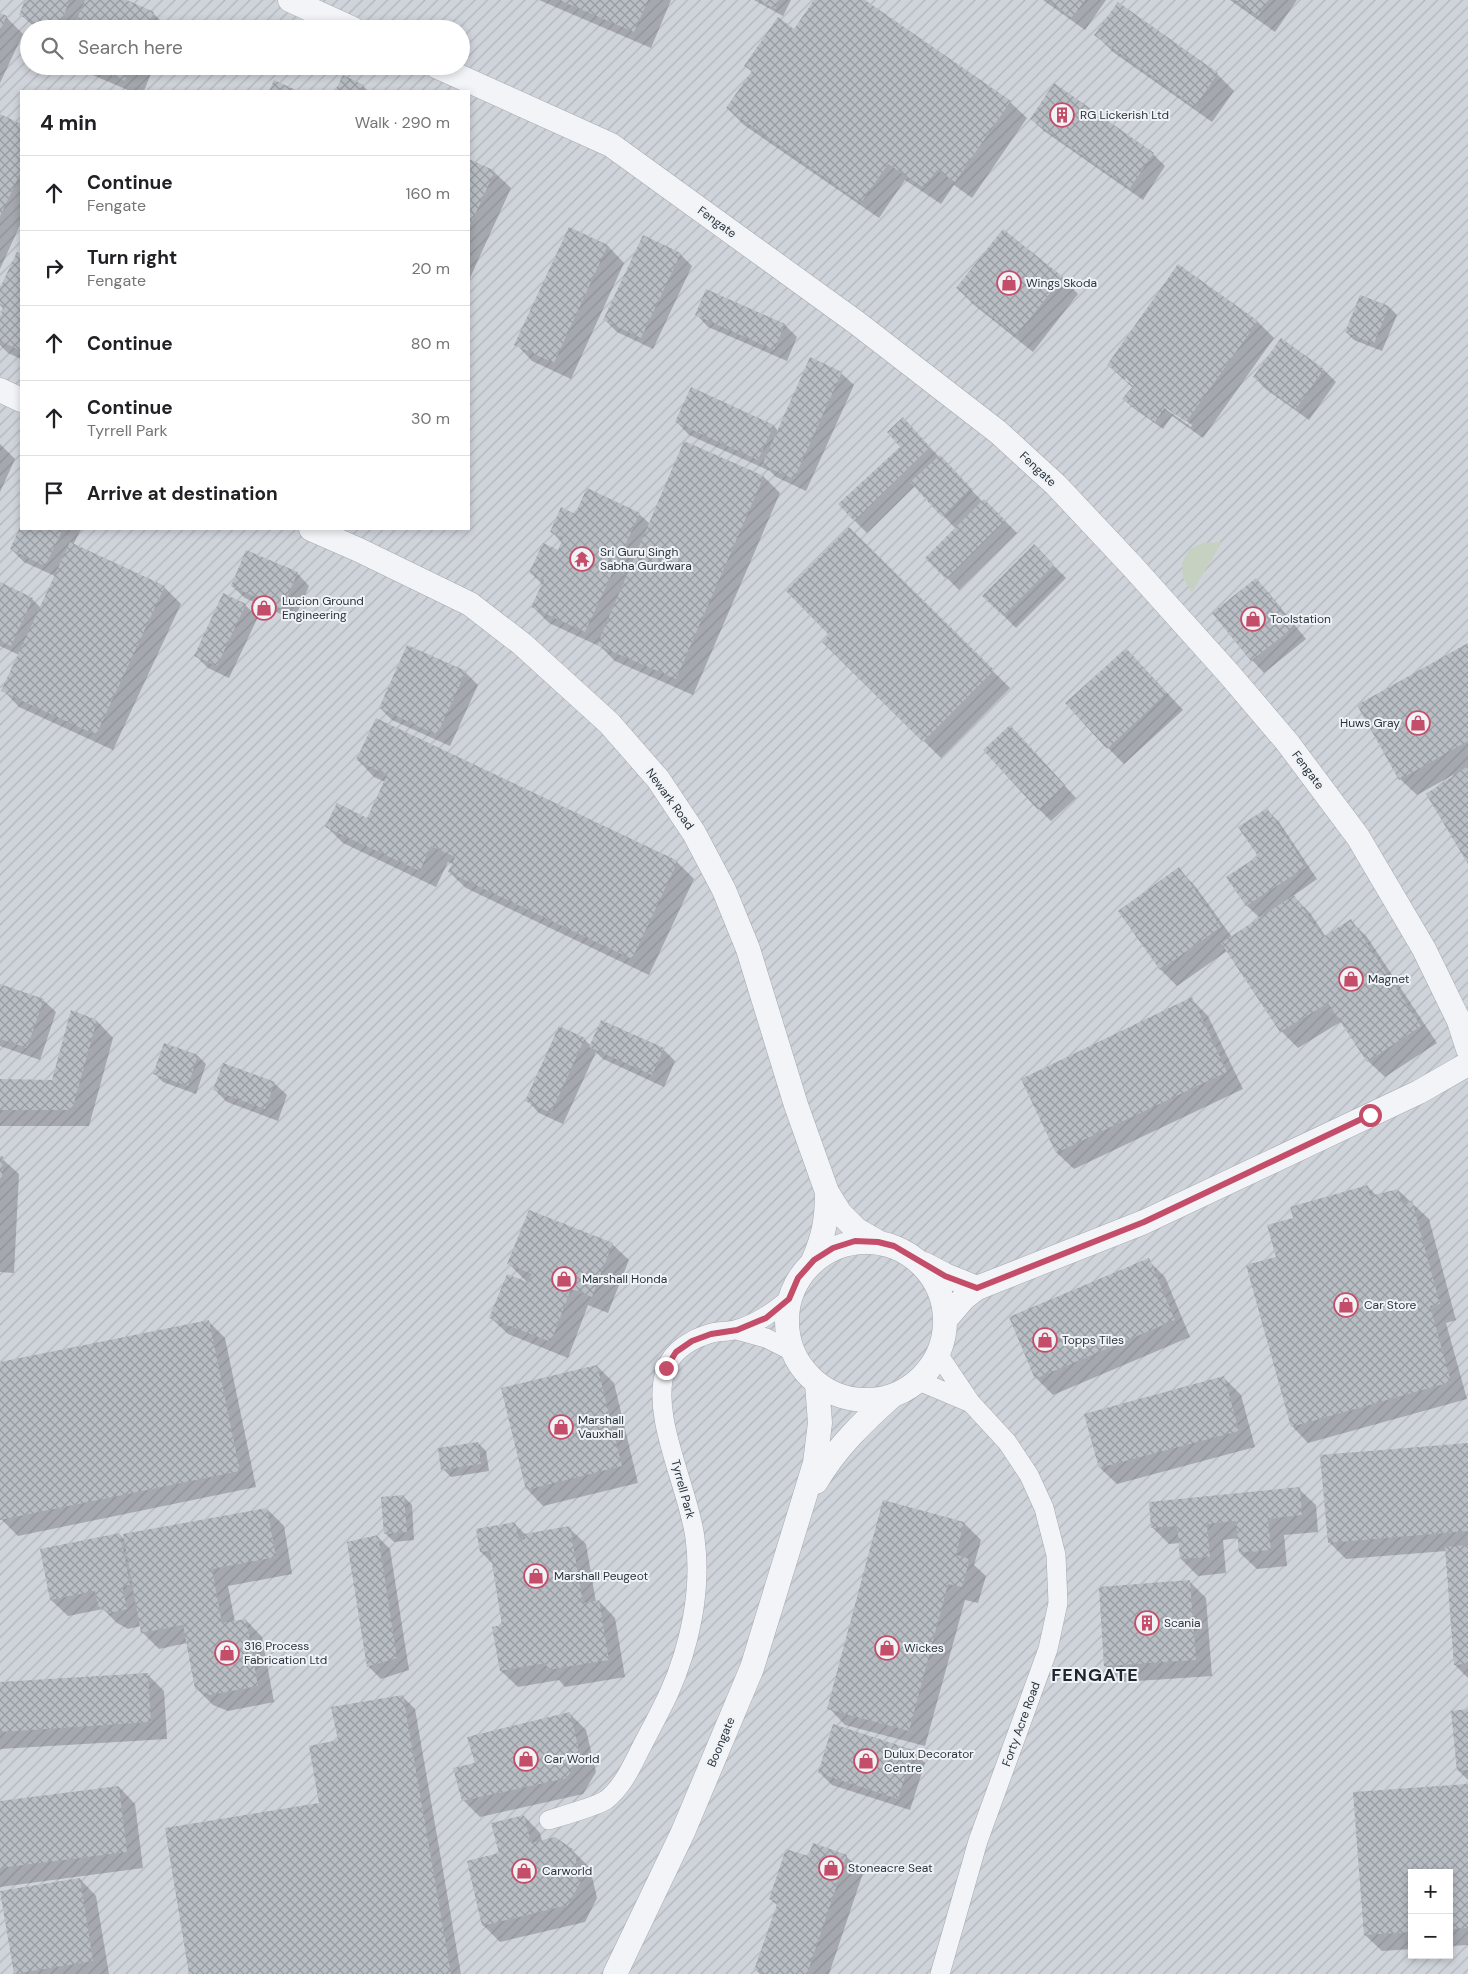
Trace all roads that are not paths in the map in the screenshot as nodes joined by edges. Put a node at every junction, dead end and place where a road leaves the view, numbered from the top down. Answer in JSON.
{"nodes":[{"id":1,"x":290,"y":0,"type":"edge"},
{"id":2,"x":333,"y":20,"type":"edge"},
{"id":3,"x":456,"y":75,"type":"edge"},
{"id":4,"x":0,"y":390,"type":"edge"},
{"id":5,"x":20,"y":400,"type":"edge"},
{"id":6,"x":313,"y":530,"type":"edge"},
{"id":7,"x":1468,"y":1049,"type":"edge"},
{"id":8,"x":1468,"y":1064,"type":"edge"},
{"id":9,"x":827,"y":1192,"type":"junction"},
{"id":10,"x":878,"y":1242,"type":"junction"},
{"id":11,"x":814,"y":1260,"type":"junction"},
{"id":12,"x":920,"y":1262,"type":"junction"},
{"id":13,"x":977,"y":1288,"type":"junction"},
{"id":14,"x":789,"y":1299,"type":"junction"},
{"id":15,"x":946,"y":1319,"type":"junction"},
{"id":16,"x":737,"y":1330,"type":"junction"},
{"id":17,"x":792,"y":1351,"type":"junction"},
{"id":18,"x":938,"y":1354,"type":"junction"},
{"id":19,"x":919,"y":1381,"type":"junction"},
{"id":20,"x":817,"y":1384,"type":"junction"},
{"id":21,"x":892,"y":1396,"type":"junction"},
{"id":22,"x":971,"y":1402,"type":"junction"},
{"id":23,"x":804,"y":1501,"type":"junction"},
{"id":24,"x":549,"y":1820,"type":"dead end"},
{"id":25,"x":614,"y":1974,"type":"edge"},
{"id":26,"x":940,"y":1974,"type":"edge"}],
"edges":[{"from":1,"to":2,"type":"street"},
{"from":3,"to":7,"type":"street","name":"Fengate"},
{"from":4,"to":5,"type":"street"},
{"from":6,"to":9,"type":"street","name":"Newark Road"},
{"from":8,"to":13,"type":"street"},
{"from":9,"to":10,"type":"street","name":"Newark Road"},
{"from":9,"to":11,"type":"street","name":"Newark Road"},
{"from":10,"to":11,"type":"street"},
{"from":10,"to":12,"type":"street"},
{"from":11,"to":14,"type":"street"},
{"from":12,"to":13,"type":"street"},
{"from":12,"to":15,"type":"street"},
{"from":13,"to":15,"type":"street"},
{"from":14,"to":16,"type":"street"},
{"from":14,"to":17,"type":"street"},
{"from":15,"to":18,"type":"street"},
{"from":16,"to":17,"type":"street"},
{"from":16,"to":24,"type":"street","name":"Tyrrell Park"},
{"from":17,"to":20,"type":"street"},
{"from":18,"to":19,"type":"street"},
{"from":18,"to":22,"type":"street","name":"Forty Acre Road"},
{"from":19,"to":21,"type":"street"},
{"from":19,"to":22,"type":"street"},
{"from":20,"to":21,"type":"street"},
{"from":20,"to":23,"type":"street","name":"Boongate"},
{"from":21,"to":23,"type":"street","name":"Boongate"},
{"from":22,"to":26,"type":"street","name":"Forty Acre Road"},
{"from":23,"to":25,"type":"street","name":"Boongate"}]}
